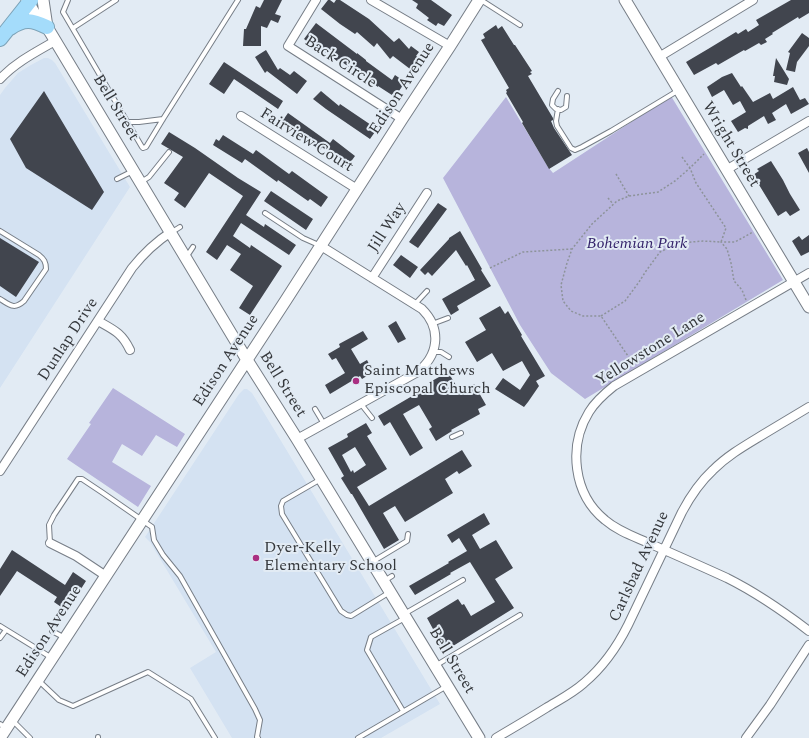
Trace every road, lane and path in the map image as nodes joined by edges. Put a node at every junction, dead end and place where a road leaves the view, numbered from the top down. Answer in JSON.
{"nodes":[{"id":1,"x":43,"y":0,"type":"edge"},
{"id":2,"x":116,"y":0,"type":"edge"},
{"id":3,"x":238,"y":0,"type":"edge"},
{"id":4,"x":316,"y":0,"type":"edge"},
{"id":5,"x":371,"y":0,"type":"edge"},
{"id":6,"x":480,"y":0,"type":"edge"},
{"id":7,"x":625,"y":0,"type":"edge"},
{"id":8,"x":29,"y":1,"type":"edge"},
{"id":9,"x":68,"y":1,"type":"edge"},
{"id":10,"x":748,"y":1,"type":"edge"},
{"id":11,"x":520,"y":25,"type":"dead end"},
{"id":12,"x":47,"y":27,"type":"junction"},
{"id":13,"x":73,"y":28,"type":"junction"},
{"id":14,"x":4,"y":34,"type":"edge"},
{"id":15,"x":56,"y":41,"type":"junction"},
{"id":16,"x":450,"y":46,"type":"junction"},
{"id":17,"x":659,"y":57,"type":"junction"},
{"id":18,"x":0,"y":79,"type":"edge"},
{"id":19,"x":679,"y":90,"type":"junction"},
{"id":20,"x":558,"y":91,"type":"dead end"},
{"id":21,"x":567,"y":96,"type":"dead end"},
{"id":22,"x":558,"y":109,"type":"junction"},
{"id":23,"x":241,"y":116,"type":"dead end"},
{"id":24,"x":163,"y":119,"type":"junction"},
{"id":25,"x":402,"y":119,"type":"junction"},
{"id":26,"x":809,"y":121,"type":"edge"},
{"id":27,"x":127,"y":122,"type":"junction"},
{"id":28,"x":169,"y":152,"type":"dead end"},
{"id":29,"x":704,"y":154,"type":"dead end"},
{"id":30,"x":682,"y":157,"type":"dead end"},
{"id":31,"x":690,"y":168,"type":"junction"},
{"id":32,"x":726,"y":170,"type":"junction"},
{"id":33,"x":134,"y":171,"type":"junction"},
{"id":34,"x":616,"y":174,"type":"dead end"},
{"id":35,"x":117,"y":180,"type":"dead end"},
{"id":36,"x":141,"y":182,"type":"junction"},
{"id":37,"x":357,"y":190,"type":"junction"},
{"id":38,"x":427,"y":194,"type":"dead end"},
{"id":39,"x":630,"y":196,"type":"junction"},
{"id":40,"x":608,"y":198,"type":"dead end"},
{"id":41,"x":613,"y":204,"type":"junction"},
{"id":42,"x":265,"y":213,"type":"dead end"},
{"id":43,"x":175,"y":229,"type":"junction"},
{"id":44,"x":0,"y":231,"type":"edge"},
{"id":45,"x":753,"y":232,"type":"dead end"},
{"id":46,"x":721,"y":242,"type":"junction"},
{"id":47,"x":321,"y":246,"type":"junction"},
{"id":48,"x":193,"y":247,"type":"dead end"},
{"id":49,"x":572,"y":249,"type":"junction"},
{"id":50,"x":186,"y":258,"type":"junction"},
{"id":51,"x":490,"y":268,"type":"dead end"},
{"id":52,"x":809,"y":273,"type":"edge"},
{"id":53,"x":372,"y":278,"type":"junction"},
{"id":54,"x":794,"y":281,"type":"junction"},
{"id":55,"x":427,"y":291,"type":"dead end"},
{"id":56,"x":0,"y":299,"type":"edge"},
{"id":57,"x":747,"y":301,"type":"dead end"},
{"id":58,"x":415,"y":304,"type":"junction"},
{"id":59,"x":809,"y":307,"type":"edge"},
{"id":60,"x":601,"y":316,"type":"junction"},
{"id":61,"x":448,"y":318,"type":"dead end"},
{"id":62,"x":98,"y":321,"type":"junction"},
{"id":63,"x":432,"y":324,"type":"junction"},
{"id":64,"x":130,"y":350,"type":"dead end"},
{"id":65,"x":433,"y":352,"type":"junction"},
{"id":66,"x":449,"y":357,"type":"dead end"},
{"id":67,"x":246,"y":360,"type":"junction"},
{"id":68,"x":636,"y":368,"type":"dead end"},
{"id":69,"x":361,"y":403,"type":"junction"},
{"id":70,"x":809,"y":407,"type":"edge"},
{"id":71,"x":314,"y":409,"type":"dead end"},
{"id":72,"x":372,"y":418,"type":"dead end"},
{"id":73,"x":324,"y":424,"type":"junction"},
{"id":74,"x":460,"y":433,"type":"dead end"},
{"id":75,"x":452,"y":437,"type":"dead end"},
{"id":76,"x":297,"y":439,"type":"junction"},
{"id":77,"x":0,"y":471,"type":"edge"},
{"id":78,"x":321,"y":479,"type":"junction"},
{"id":79,"x":142,"y":520,"type":"junction"},
{"id":80,"x":408,"y":534,"type":"dead end"},
{"id":81,"x":50,"y":543,"type":"joint"},
{"id":82,"x":663,"y":550,"type":"junction"},
{"id":83,"x":372,"y":562,"type":"junction"},
{"id":84,"x":106,"y":576,"type":"junction"},
{"id":85,"x":463,"y":580,"type":"dead end"},
{"id":86,"x":390,"y":592,"type":"junction"},
{"id":87,"x":520,"y":615,"type":"dead end"},
{"id":88,"x":405,"y":616,"type":"junction"},
{"id":89,"x":0,"y":626,"type":"edge"},
{"id":90,"x":6,"y":630,"type":"junction"},
{"id":91,"x":52,"y":631,"type":"dead end"},
{"id":92,"x":809,"y":631,"type":"edge"},
{"id":93,"x":0,"y":638,"type":"edge"},
{"id":94,"x":65,"y":639,"type":"junction"},
{"id":95,"x":809,"y":645,"type":"edge"},
{"id":96,"x":52,"y":658,"type":"junction"},
{"id":97,"x":435,"y":666,"type":"junction"},
{"id":98,"x":38,"y":681,"type":"junction"},
{"id":99,"x":447,"y":686,"type":"junction"},
{"id":100,"x":403,"y":711,"type":"junction"},
{"id":101,"x":5,"y":728,"type":"edge"},
{"id":102,"x":750,"y":736,"type":"edge"},
{"id":103,"x":30,"y":738,"type":"edge"},
{"id":104,"x":215,"y":738,"type":"edge"},
{"id":105,"x":258,"y":738,"type":"edge"},
{"id":106,"x":358,"y":738,"type":"edge"},
{"id":107,"x":479,"y":738,"type":"edge"},
{"id":108,"x":496,"y":738,"type":"edge"}],
"edges":[{"from":1,"to":12,"type":"street","name":"Bell Street"},
{"from":2,"to":13,"type":"lane"},
{"from":3,"to":24,"type":"lane"},
{"from":4,"to":25,"type":"street","name":"Back Circle"},
{"from":5,"to":16,"type":"street"},
{"from":6,"to":11,"type":"lane"},
{"from":6,"to":16,"type":"street","name":"Edison Avenue"},
{"from":7,"to":17,"type":"street","name":"Wright Street"},
{"from":8,"to":12,"type":"street","name":"Bell Street"},
{"from":8,"to":14,"type":"highway"},
{"from":9,"to":13,"type":"lane"},
{"from":10,"to":17,"type":"street"},
{"from":12,"to":14,"type":"highway"},
{"from":12,"to":15,"type":"street","name":"Bell Street"},
{"from":13,"to":27,"type":"lane"},
{"from":15,"to":18,"type":"street"},
{"from":15,"to":33,"type":"street","name":"Bell Street"},
{"from":16,"to":25,"type":"street","name":"Edison Avenue"},
{"from":17,"to":19,"type":"street","name":"Wright Street"},
{"from":19,"to":22,"type":"lane"},
{"from":19,"to":32,"type":"street","name":"Wright Street"},
{"from":20,"to":22,"type":"lane"},
{"from":21,"to":22,"type":"lane"},
{"from":23,"to":37,"type":"street","name":"Fairview Court"},
{"from":24,"to":27,"type":"lane"},
{"from":24,"to":27,"type":"lane"},
{"from":25,"to":37,"type":"street","name":"Edison Avenue"},
{"from":26,"to":32,"type":"street"},
{"from":28,"to":36,"type":"lane"},
{"from":29,"to":31,"type":"path"},
{"from":30,"to":31,"type":"path"},
{"from":31,"to":39,"type":"path"},
{"from":31,"to":46,"type":"path"},
{"from":32,"to":54,"type":"street","name":"Wright Street"},
{"from":33,"to":35,"type":"lane"},
{"from":33,"to":36,"type":"street","name":"Bell Street"},
{"from":34,"to":39,"type":"path"},
{"from":36,"to":43,"type":"street","name":"Bell Street"},
{"from":37,"to":47,"type":"street","name":"Edison Avenue"},
{"from":38,"to":53,"type":"street","name":"Jill Way"},
{"from":39,"to":41,"type":"path"},
{"from":40,"to":41,"type":"path"},
{"from":41,"to":49,"type":"path"},
{"from":42,"to":47,"type":"lane"},
{"from":43,"to":50,"type":"street","name":"Bell Street"},
{"from":43,"to":62,"type":"street","name":"Dunlap Drive"},
{"from":44,"to":56,"type":"lane"},
{"from":45,"to":46,"type":"path"},
{"from":46,"to":57,"type":"path"},
{"from":46,"to":60,"type":"path"},
{"from":47,"to":53,"type":"street"},
{"from":47,"to":67,"type":"street","name":"Edison Avenue"},
{"from":48,"to":50,"type":"lane"},
{"from":49,"to":51,"type":"path"},
{"from":49,"to":60,"type":"path"},
{"from":50,"to":67,"type":"street","name":"Bell Street"},
{"from":52,"to":54,"type":"street","name":"Yellowstone Lane"},
{"from":53,"to":58,"type":"street"},
{"from":54,"to":59,"type":"street","name":"Wright Street"},
{"from":54,"to":82,"type":"street","name":"Yellowstone Lane"},
{"from":55,"to":58,"type":"lane"},
{"from":58,"to":63,"type":"street"},
{"from":60,"to":68,"type":"path"},
{"from":61,"to":63,"type":"lane"},
{"from":62,"to":64,"type":"street"},
{"from":62,"to":77,"type":"street","name":"Dunlap Drive"},
{"from":63,"to":65,"type":"street"},
{"from":65,"to":66,"type":"lane"},
{"from":65,"to":69,"type":"street"},
{"from":67,"to":76,"type":"street","name":"Bell Street"},
{"from":67,"to":79,"type":"street","name":"Edison Avenue"},
{"from":69,"to":72,"type":"lane"},
{"from":69,"to":73,"type":"street"},
{"from":70,"to":82,"type":"street","name":"Carlsbad Avenue"},
{"from":71,"to":73,"type":"lane"},
{"from":73,"to":76,"type":"street"},
{"from":74,"to":75,"type":"lane"},
{"from":76,"to":78,"type":"street","name":"Bell Street"},
{"from":78,"to":83,"type":"street","name":"Bell Street"},
{"from":78,"to":86,"type":"lane"},
{"from":79,"to":81,"type":"lane"},
{"from":79,"to":84,"type":"street","name":"Edison Avenue"},
{"from":79,"to":105,"type":"lane"},
{"from":80,"to":83,"type":"lane"},
{"from":81,"to":84,"type":"street"},
{"from":82,"to":92,"type":"street","name":"Yellowstone Lane"},
{"from":82,"to":108,"type":"street","name":"Carlsbad Avenue"},
{"from":83,"to":86,"type":"street","name":"Bell Street"},
{"from":84,"to":94,"type":"street","name":"Edison Avenue"},
{"from":85,"to":88,"type":"lane"},
{"from":86,"to":88,"type":"street","name":"Bell Street"},
{"from":87,"to":97,"type":"lane"},
{"from":88,"to":97,"type":"street","name":"Bell Street"},
{"from":88,"to":100,"type":"lane"},
{"from":89,"to":90,"type":"lane"},
{"from":90,"to":93,"type":"lane"},
{"from":90,"to":96,"type":"lane"},
{"from":91,"to":94,"type":"lane"},
{"from":94,"to":96,"type":"street","name":"Edison Avenue"},
{"from":95,"to":102,"type":"street"},
{"from":96,"to":98,"type":"street","name":"Edison Avenue"},
{"from":97,"to":99,"type":"street","name":"Bell Street"},
{"from":98,"to":101,"type":"street","name":"Edison Avenue"},
{"from":98,"to":104,"type":"lane"},
{"from":99,"to":100,"type":"lane"},
{"from":99,"to":107,"type":"street","name":"Bell Street"},
{"from":100,"to":106,"type":"lane"},
{"from":101,"to":103,"type":"lane"}]}
